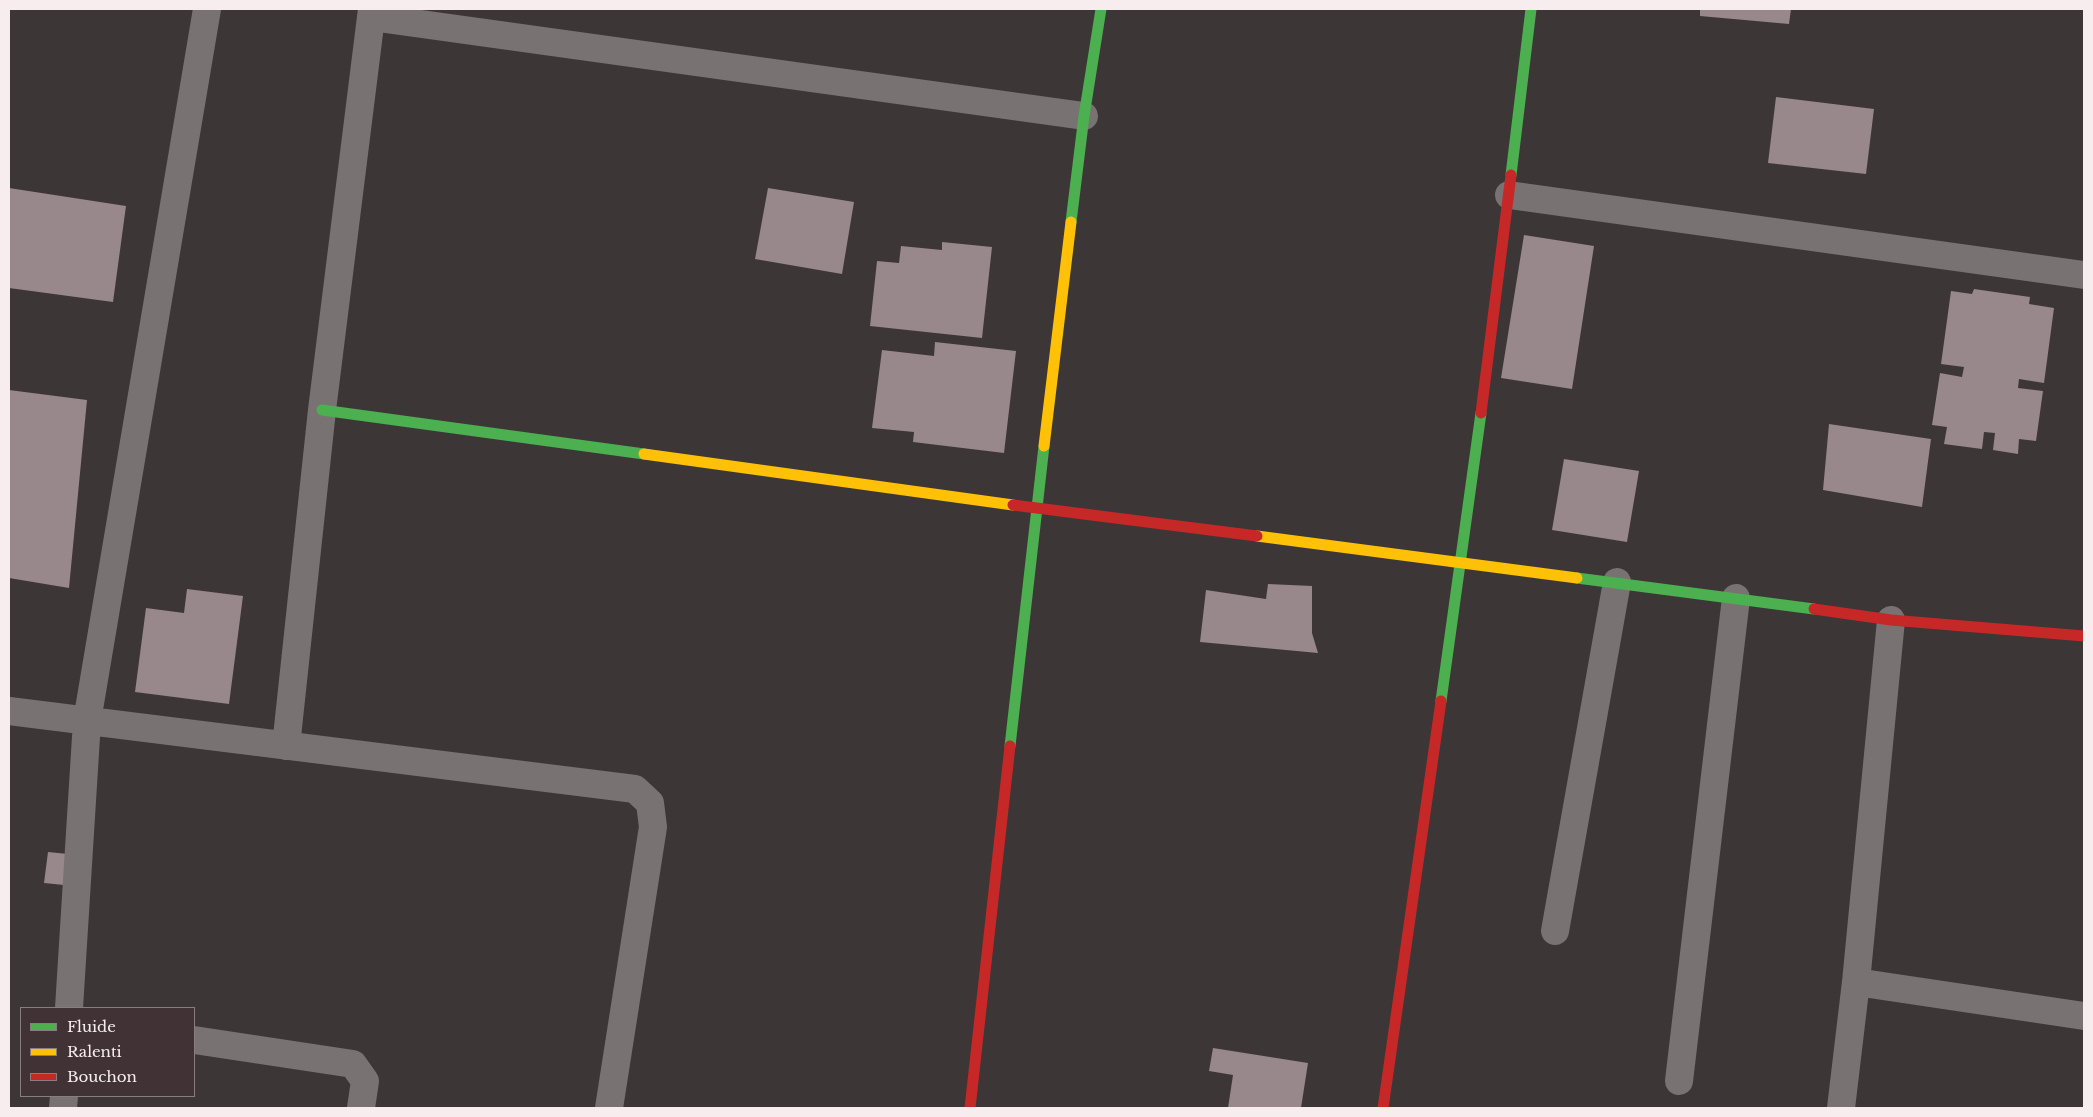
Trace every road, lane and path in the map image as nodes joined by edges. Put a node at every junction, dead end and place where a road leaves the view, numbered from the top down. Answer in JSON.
{"nodes":[{"id":1,"x":208,"y":9,"type":"edge"},
{"id":2,"x":1100,"y":9,"type":"edge"},
{"id":3,"x":1531,"y":9,"type":"edge"},
{"id":4,"x":372,"y":13,"type":"edge"},
{"id":5,"x":1084,"y":116,"type":"junction"},
{"id":6,"x":1509,"y":195,"type":"junction"},
{"id":7,"x":2084,"y":275,"type":"edge"},
{"id":8,"x":322,"y":410,"type":"junction"},
{"id":9,"x":1036,"y":508,"type":"junction"},
{"id":10,"x":1460,"y":562,"type":"junction"},
{"id":11,"x":1617,"y":582,"type":"junction"},
{"id":12,"x":1736,"y":598,"type":"junction"},
{"id":13,"x":1892,"y":620,"type":"junction"},
{"id":14,"x":2084,"y":636,"type":"edge"},
{"id":15,"x":9,"y":711,"type":"edge"},
{"id":16,"x":87,"y":721,"type":"junction"},
{"id":17,"x":286,"y":746,"type":"junction"},
{"id":18,"x":1555,"y":931,"type":"dead end"},
{"id":19,"x":1856,"y":982,"type":"junction"},
{"id":20,"x":69,"y":1007,"type":"edge"},
{"id":21,"x":2084,"y":1016,"type":"edge"},
{"id":22,"x":195,"y":1040,"type":"edge"},
{"id":23,"x":1679,"y":1081,"type":"dead end"},
{"id":24,"x":361,"y":1108,"type":"edge"},
{"id":25,"x":609,"y":1108,"type":"edge"},
{"id":26,"x":970,"y":1108,"type":"edge"},
{"id":27,"x":1383,"y":1108,"type":"edge"},
{"id":28,"x":1841,"y":1108,"type":"edge"}],
"edges":[{"from":1,"to":16,"type":"street"},
{"from":2,"to":5,"type":"street"},
{"from":3,"to":6,"type":"street"},
{"from":4,"to":5,"type":"street"},
{"from":4,"to":8,"type":"street"},
{"from":5,"to":9,"type":"street"},
{"from":6,"to":7,"type":"street"},
{"from":6,"to":10,"type":"street"},
{"from":8,"to":9,"type":"street"},
{"from":8,"to":17,"type":"street"},
{"from":9,"to":10,"type":"street"},
{"from":9,"to":26,"type":"street"},
{"from":10,"to":11,"type":"street"},
{"from":10,"to":27,"type":"street"},
{"from":11,"to":12,"type":"street"},
{"from":11,"to":18,"type":"street"},
{"from":12,"to":13,"type":"street"},
{"from":12,"to":23,"type":"street"},
{"from":13,"to":14,"type":"street"},
{"from":13,"to":19,"type":"street"},
{"from":15,"to":16,"type":"street"},
{"from":16,"to":17,"type":"street"},
{"from":16,"to":20,"type":"street"},
{"from":17,"to":25,"type":"street"},
{"from":19,"to":21,"type":"street"},
{"from":19,"to":28,"type":"street"},
{"from":22,"to":24,"type":"street"}]}
